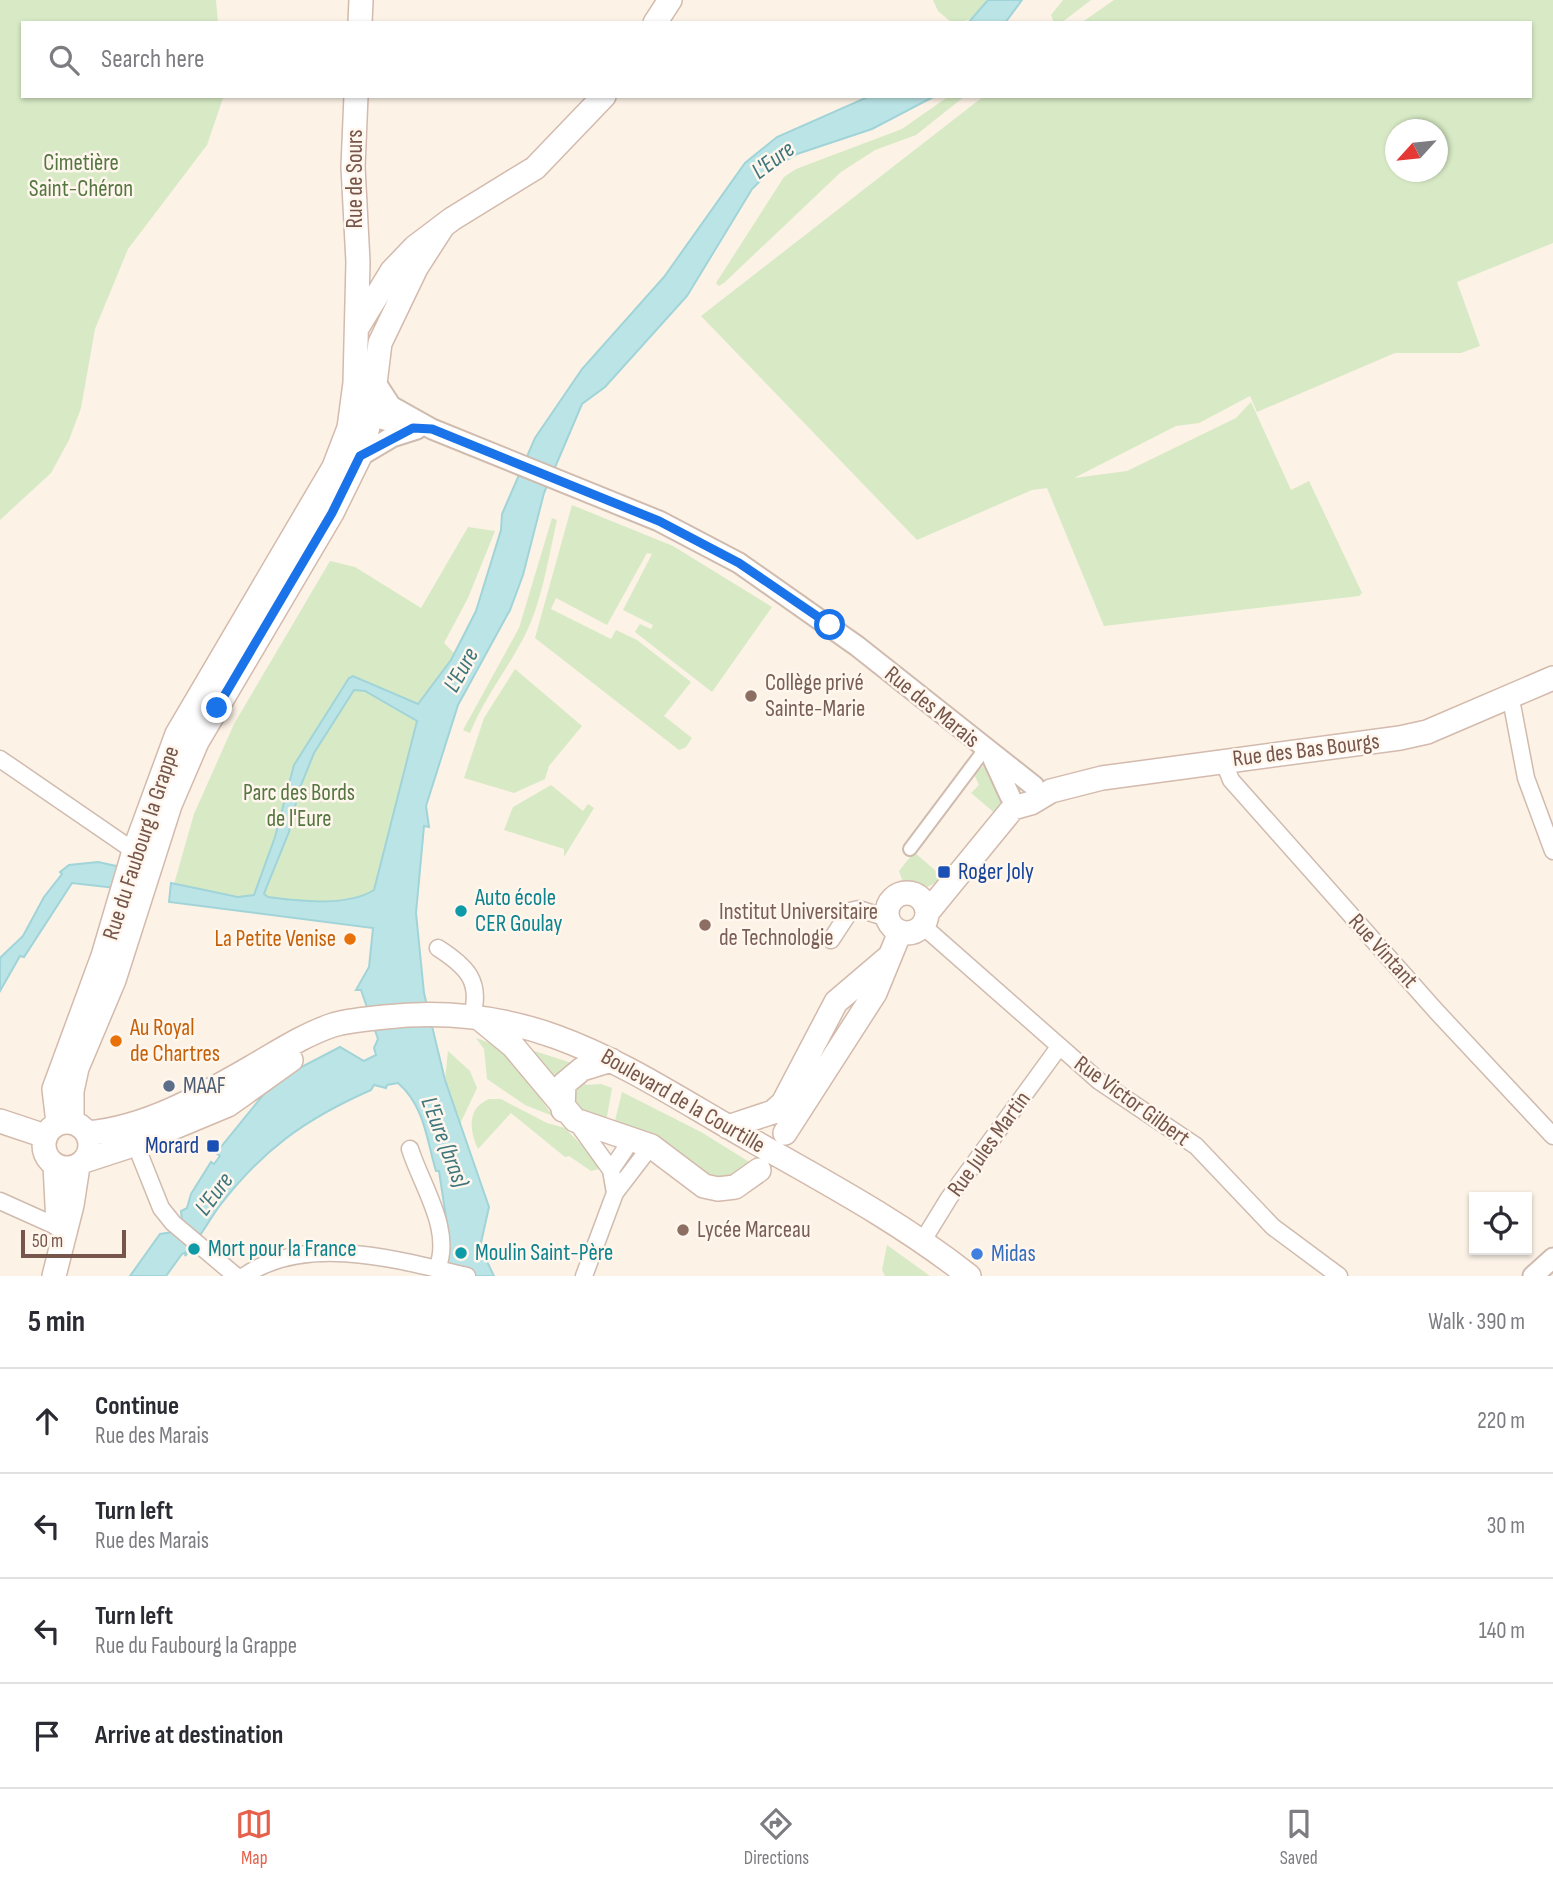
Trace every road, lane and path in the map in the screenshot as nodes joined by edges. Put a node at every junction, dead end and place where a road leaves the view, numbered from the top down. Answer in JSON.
{"nodes":[{"id":1,"x":361,"y":0,"type":"edge"},
{"id":2,"x":670,"y":0,"type":"edge"},
{"id":3,"x":360,"y":21,"type":"edge"},
{"id":4,"x":656,"y":21,"type":"edge"},
{"id":5,"x":356,"y":98,"type":"edge"},
{"id":6,"x":602,"y":98,"type":"edge"},
{"id":7,"x":443,"y":226,"type":"junction"},
{"id":8,"x":358,"y":262,"type":"junction"},
{"id":9,"x":392,"y":271,"type":"junction"},
{"id":10,"x":370,"y":307,"type":"junction"},
{"id":11,"x":356,"y":328,"type":"junction"},
{"id":12,"x":380,"y":344,"type":"junction"},
{"id":13,"x":365,"y":383,"type":"junction"},
{"id":14,"x":381,"y":411,"type":"junction"},
{"id":15,"x":349,"y":428,"type":"junction"},
{"id":16,"x":423,"y":429,"type":"junction"},
{"id":17,"x":360,"y":456,"type":"junction"},
{"id":18,"x":1553,"y":678,"type":"edge"},
{"id":19,"x":1510,"y":694,"type":"junction"},
{"id":20,"x":987,"y":751,"type":"junction"},
{"id":21,"x":0,"y":759,"type":"edge"},
{"id":22,"x":1223,"y":760,"type":"junction"},
{"id":23,"x":1043,"y":788,"type":"junction"},
{"id":24,"x":1012,"y":802,"type":"junction"},
{"id":25,"x":910,"y":849,"type":"dead end"},
{"id":26,"x":134,"y":851,"type":"junction"},
{"id":27,"x":1553,"y":851,"type":"edge"},
{"id":28,"x":923,"y":912,"type":"junction"},
{"id":29,"x":893,"y":926,"type":"junction"},
{"id":30,"x":831,"y":940,"type":"dead end"},
{"id":31,"x":438,"y":947,"type":"dead end"},
{"id":32,"x":890,"y":956,"type":"junction"},
{"id":33,"x":474,"y":1016,"type":"junction"},
{"id":34,"x":367,"y":1019,"type":"junction"},
{"id":35,"x":1059,"y":1047,"type":"junction"},
{"id":36,"x":611,"y":1060,"type":"junction"},
{"id":37,"x":569,"y":1115,"type":"junction"},
{"id":38,"x":0,"y":1121,"type":"edge"},
{"id":39,"x":728,"y":1127,"type":"junction"},
{"id":40,"x":785,"y":1133,"type":"dead end"},
{"id":41,"x":0,"y":1136,"type":"edge"},
{"id":42,"x":1553,"y":1136,"type":"edge"},
{"id":43,"x":64,"y":1140,"type":"junction"},
{"id":44,"x":135,"y":1143,"type":"junction"},
{"id":45,"x":642,"y":1143,"type":"junction"},
{"id":46,"x":410,"y":1149,"type":"dead end"},
{"id":47,"x":611,"y":1170,"type":"junction"},
{"id":48,"x":759,"y":1170,"type":"dead end"},
{"id":49,"x":615,"y":1193,"type":"junction"},
{"id":50,"x":0,"y":1201,"type":"edge"},
{"id":51,"x":58,"y":1227,"type":"junction"},
{"id":52,"x":922,"y":1242,"type":"junction"},
{"id":53,"x":1553,"y":1258,"type":"edge"},
{"id":54,"x":396,"y":1269,"type":"edge"},
{"id":55,"x":437,"y":1269,"type":"junction"},
{"id":56,"x":52,"y":1276,"type":"edge"},
{"id":57,"x":236,"y":1276,"type":"edge"},
{"id":58,"x":244,"y":1276,"type":"edge"},
{"id":59,"x":467,"y":1276,"type":"edge"},
{"id":60,"x":583,"y":1276,"type":"edge"},
{"id":61,"x":969,"y":1276,"type":"edge"},
{"id":62,"x":1339,"y":1276,"type":"edge"},
{"id":63,"x":1533,"y":1276,"type":"edge"}],
"edges":[{"from":1,"to":3,"type":"main road"},
{"from":2,"to":4,"type":"main road"},
{"from":5,"to":8,"type":"main road","name":"Rue de Sours"},
{"from":6,"to":7,"type":"main road","name":"Rue du Faubourg la Grappe"},
{"from":7,"to":9,"type":"main road","name":"Rue du Faubourg la Grappe"},
{"from":7,"to":12,"type":"main road","name":"Rue du Faubourg la Grappe"},
{"from":8,"to":9,"type":"main road"},
{"from":8,"to":10,"type":"main road","name":"Rue de Sours"},
{"from":8,"to":11,"type":"main road","name":"Rue de Sours"},
{"from":9,"to":10,"type":"main road","name":"Rue du Faubourg la Grappe"},
{"from":10,"to":11,"type":"main road","name":"Rue du Faubourg la Grappe"},
{"from":10,"to":12,"type":"main road","name":"Rue de Sours"},
{"from":11,"to":13,"type":"main road","name":"Rue du Faubourg la Grappe"},
{"from":12,"to":13,"type":"main road","name":"Rue du Faubourg la Grappe"},
{"from":13,"to":14,"type":"main road","name":"Rue du Faubourg la Grappe"},
{"from":13,"to":15,"type":"main road","name":"Rue du Faubourg la Grappe"},
{"from":14,"to":15,"type":"street"},
{"from":14,"to":16,"type":"street","name":"Rue des Marais"},
{"from":14,"to":17,"type":"main road","name":"Rue du Faubourg la Grappe"},
{"from":15,"to":26,"type":"main road","name":"Rue du Faubourg la Grappe"},
{"from":16,"to":17,"type":"street"},
{"from":16,"to":20,"type":"street","name":"Rue des Marais"},
{"from":17,"to":43,"type":"main road","name":"Rue du Faubourg la Grappe"},
{"from":18,"to":19,"type":"main road","name":"Rue des Bas Bourgs"},
{"from":19,"to":22,"type":"main road","name":"Rue des Bas Bourgs"},
{"from":19,"to":27,"type":"street"},
{"from":20,"to":23,"type":"street","name":"Rue des Marais"},
{"from":20,"to":24,"type":"street","name":"Rue des Marais"},
{"from":20,"to":25,"type":"street"},
{"from":21,"to":26,"type":"street"},
{"from":22,"to":23,"type":"main road","name":"Rue des Bas Bourgs"},
{"from":22,"to":42,"type":"street","name":"Rue Vintant"},
{"from":23,"to":24,"type":"main road","name":"Rue des Bas Bourgs"},
{"from":24,"to":28,"type":"main road"},
{"from":26,"to":43,"type":"main road","name":"Rue du Faubourg la Grappe"},
{"from":28,"to":29,"type":"main road"},
{"from":28,"to":29,"type":"main road"},
{"from":28,"to":35,"type":"street","name":"Rue Victor Gilbert"},
{"from":29,"to":30,"type":"street"},
{"from":29,"to":32,"type":"main road"},
{"from":31,"to":33,"type":"street"},
{"from":32,"to":39,"type":"main road"},
{"from":32,"to":40,"type":"main road"},
{"from":33,"to":34,"type":"main road","name":"Boulevard de la Courtille"},
{"from":33,"to":36,"type":"main road","name":"Boulevard de la Courtille"},
{"from":33,"to":37,"type":"main road"},
{"from":34,"to":43,"type":"main road","name":"Boulevard de la Courtille"},
{"from":34,"to":44,"type":"main road","name":"Boulevard de la Courtille"},
{"from":35,"to":52,"type":"street","name":"Rue Jules Martin"},
{"from":35,"to":62,"type":"street","name":"Rue Victor Gilbert"},
{"from":36,"to":37,"type":"main road"},
{"from":36,"to":39,"type":"main road","name":"Boulevard de la Courtille"},
{"from":37,"to":45,"type":"main road"},
{"from":37,"to":47,"type":"street"},
{"from":38,"to":43,"type":"main road"},
{"from":39,"to":52,"type":"main road","name":"Boulevard de la Courtille"},
{"from":41,"to":43,"type":"main road"},
{"from":43,"to":44,"type":"main road","name":"Boulevard de la Courtille"},
{"from":43,"to":51,"type":"main road"},
{"from":43,"to":56,"type":"main road"},
{"from":44,"to":57,"type":"street"},
{"from":45,"to":47,"type":"street"},
{"from":45,"to":48,"type":"main road"},
{"from":45,"to":49,"type":"street"},
{"from":46,"to":55,"type":"street"},
{"from":47,"to":49,"type":"street"},
{"from":49,"to":60,"type":"street"},
{"from":50,"to":51,"type":"street"},
{"from":51,"to":56,"type":"main road"},
{"from":52,"to":61,"type":"main road","name":"Boulevard de la Courtille"},
{"from":53,"to":63,"type":"street"},
{"from":54,"to":55,"type":"street"},
{"from":54,"to":58,"type":"street"},
{"from":55,"to":59,"type":"street"}]}
